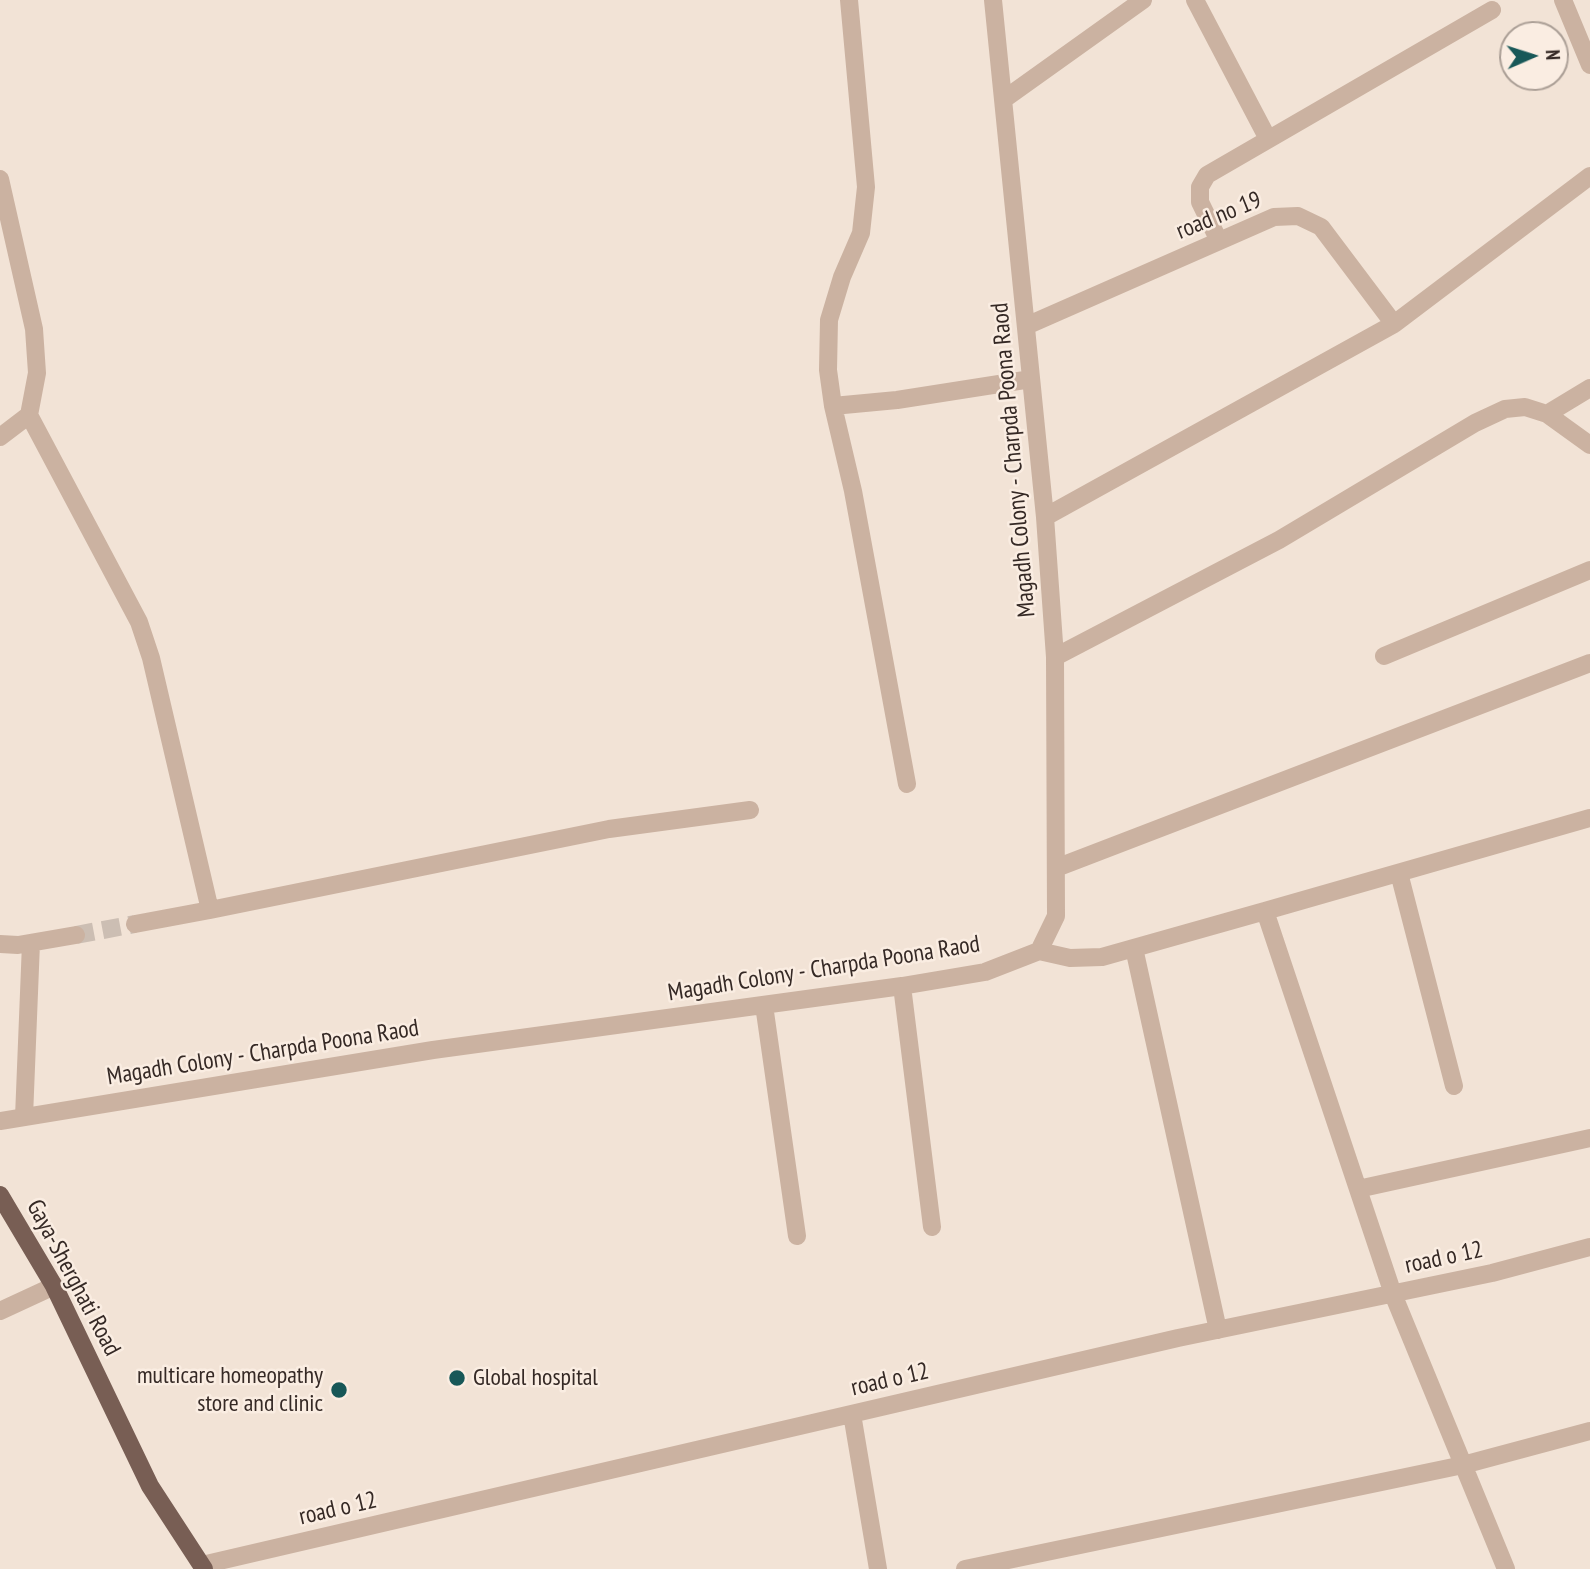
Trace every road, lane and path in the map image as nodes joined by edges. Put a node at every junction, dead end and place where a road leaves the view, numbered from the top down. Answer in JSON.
{"nodes":[{"id":1,"x":849,"y":0,"type":"edge"},
{"id":2,"x":993,"y":0,"type":"edge"},
{"id":3,"x":1143,"y":0,"type":"edge"},
{"id":4,"x":1195,"y":0,"type":"edge"},
{"id":5,"x":1563,"y":0,"type":"edge"},
{"id":6,"x":1492,"y":10,"type":"dead end"},
{"id":7,"x":1590,"y":65,"type":"edge"},
{"id":8,"x":1003,"y":100,"type":"junction"},
{"id":9,"x":1268,"y":139,"type":"junction"},
{"id":10,"x":1590,"y":176,"type":"edge"},
{"id":11,"x":0,"y":179,"type":"edge"},
{"id":12,"x":1219,"y":241,"type":"junction"},
{"id":13,"x":1394,"y":324,"type":"junction"},
{"id":14,"x":1026,"y":326,"type":"junction"},
{"id":15,"x":1031,"y":379,"type":"junction"},
{"id":16,"x":1590,"y":388,"type":"edge"},
{"id":17,"x":833,"y":406,"type":"junction"},
{"id":18,"x":1547,"y":414,"type":"junction"},
{"id":19,"x":29,"y":415,"type":"junction"},
{"id":20,"x":0,"y":437,"type":"edge"},
{"id":21,"x":1590,"y":444,"type":"edge"},
{"id":22,"x":1045,"y":517,"type":"junction"},
{"id":23,"x":1590,"y":570,"type":"edge"},
{"id":24,"x":1384,"y":656,"type":"dead end"},
{"id":25,"x":1055,"y":657,"type":"junction"},
{"id":26,"x":1590,"y":663,"type":"edge"},
{"id":27,"x":907,"y":784,"type":"dead end"},
{"id":28,"x":750,"y":810,"type":"dead end"},
{"id":29,"x":1590,"y":818,"type":"edge"},
{"id":30,"x":1056,"y":868,"type":"junction"},
{"id":31,"x":1399,"y":873,"type":"junction"},
{"id":32,"x":210,"y":910,"type":"junction"},
{"id":33,"x":1265,"y":911,"type":"junction"},
{"id":34,"x":135,"y":924,"type":"tunnel mouth"},
{"id":35,"x":76,"y":935,"type":"tunnel mouth"},
{"id":36,"x":31,"y":943,"type":"junction"},
{"id":37,"x":0,"y":944,"type":"edge"},
{"id":38,"x":1134,"y":948,"type":"junction"},
{"id":39,"x":1039,"y":951,"type":"junction"},
{"id":40,"x":902,"y":986,"type":"junction"},
{"id":41,"x":764,"y":1005,"type":"junction"},
{"id":42,"x":1454,"y":1086,"type":"dead end"},
{"id":43,"x":24,"y":1117,"type":"junction"},
{"id":44,"x":0,"y":1121,"type":"edge"},
{"id":45,"x":1590,"y":1138,"type":"edge"},
{"id":46,"x":1358,"y":1189,"type":"junction"},
{"id":47,"x":0,"y":1195,"type":"edge"},
{"id":48,"x":932,"y":1227,"type":"dead end"},
{"id":49,"x":797,"y":1236,"type":"dead end"},
{"id":50,"x":1590,"y":1247,"type":"edge"},
{"id":51,"x":54,"y":1286,"type":"junction"},
{"id":52,"x":1393,"y":1294,"type":"junction"},
{"id":53,"x":0,"y":1311,"type":"edge"},
{"id":54,"x":1218,"y":1330,"type":"junction"},
{"id":55,"x":852,"y":1414,"type":"junction"},
{"id":56,"x":1590,"y":1431,"type":"edge"},
{"id":57,"x":1463,"y":1465,"type":"junction"},
{"id":58,"x":203,"y":1567,"type":"edge"},
{"id":59,"x":878,"y":1569,"type":"edge"},
{"id":60,"x":965,"y":1569,"type":"edge"},
{"id":61,"x":1506,"y":1569,"type":"edge"}],
"edges":[{"from":1,"to":17,"type":"street"},
{"from":2,"to":8,"type":"street","name":"Magadh Colony - Charpda Poona Raod"},
{"from":3,"to":8,"type":"street"},
{"from":4,"to":9,"type":"street"},
{"from":5,"to":7,"type":"street"},
{"from":6,"to":9,"type":"street"},
{"from":8,"to":14,"type":"street","name":"Magadh Colony - Charpda Poona Raod"},
{"from":9,"to":12,"type":"street"},
{"from":10,"to":13,"type":"street"},
{"from":11,"to":19,"type":"street"},
{"from":12,"to":13,"type":"street","name":"road no 19"},
{"from":12,"to":14,"type":"street","name":"road no 19"},
{"from":13,"to":22,"type":"street"},
{"from":14,"to":15,"type":"street","name":"Magadh Colony - Charpda Poona Raod"},
{"from":15,"to":17,"type":"street"},
{"from":15,"to":22,"type":"street","name":"Magadh Colony - Charpda Poona Raod"},
{"from":16,"to":18,"type":"street"},
{"from":17,"to":27,"type":"street"},
{"from":18,"to":21,"type":"street"},
{"from":18,"to":25,"type":"street"},
{"from":19,"to":20,"type":"street"},
{"from":19,"to":32,"type":"street"},
{"from":22,"to":25,"type":"street","name":"Magadh Colony - Charpda Poona Raod"},
{"from":23,"to":24,"type":"street"},
{"from":25,"to":30,"type":"street","name":"Magadh Colony - Charpda Poona Raod"},
{"from":26,"to":30,"type":"street"},
{"from":28,"to":32,"type":"street"},
{"from":29,"to":31,"type":"street"},
{"from":30,"to":39,"type":"street","name":"Magadh Colony - Charpda Poona Raod"},
{"from":31,"to":33,"type":"street"},
{"from":31,"to":42,"type":"street"},
{"from":32,"to":34,"type":"street"},
{"from":33,"to":38,"type":"street"},
{"from":33,"to":46,"type":"street"},
{"from":35,"to":36,"type":"street"},
{"from":36,"to":37,"type":"street"},
{"from":36,"to":43,"type":"street"},
{"from":38,"to":39,"type":"street"},
{"from":38,"to":54,"type":"street"},
{"from":39,"to":40,"type":"street","name":"Magadh Colony - Charpda Poona Raod"},
{"from":40,"to":41,"type":"street","name":"Magadh Colony - Charpda Poona Raod"},
{"from":40,"to":48,"type":"street"},
{"from":41,"to":43,"type":"street","name":"Magadh Colony - Charpda Poona Raod"},
{"from":41,"to":49,"type":"street"},
{"from":43,"to":44,"type":"street","name":"Magadh Colony - Charpda Poona Raod"},
{"from":45,"to":46,"type":"street"},
{"from":46,"to":52,"type":"street"},
{"from":47,"to":51,"type":"main road","name":"Gaya-Sherghati Road"},
{"from":50,"to":52,"type":"street","name":"road o 12"},
{"from":51,"to":53,"type":"street"},
{"from":51,"to":58,"type":"main road","name":"Gaya-Sherghati Road"},
{"from":52,"to":54,"type":"street","name":"road o 12"},
{"from":52,"to":57,"type":"street"},
{"from":54,"to":55,"type":"street","name":"road o 12"},
{"from":55,"to":58,"type":"street","name":"road o 12"},
{"from":55,"to":59,"type":"street"},
{"from":56,"to":57,"type":"street"},
{"from":57,"to":60,"type":"street"},
{"from":57,"to":61,"type":"street"}]}
